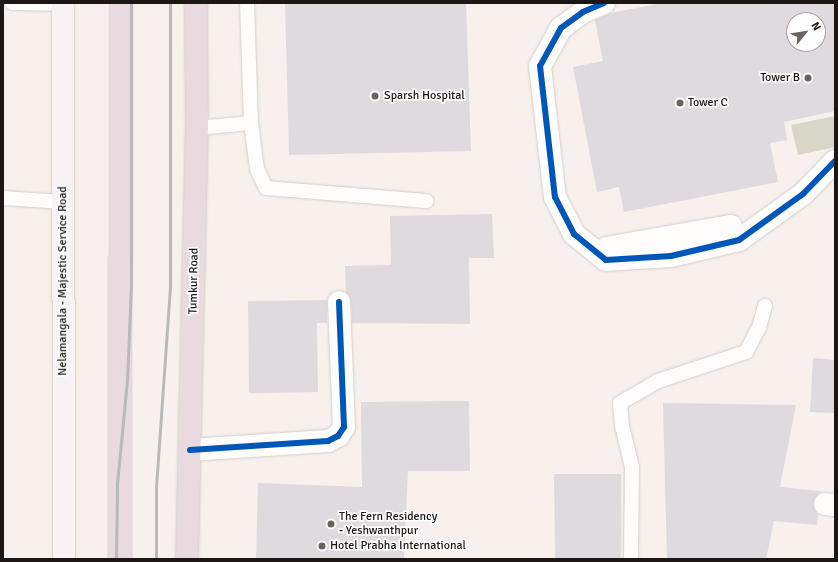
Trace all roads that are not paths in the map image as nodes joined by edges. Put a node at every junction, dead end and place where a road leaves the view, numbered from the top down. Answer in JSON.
{"nodes":[{"id":1,"x":12,"y":3,"type":"edge"},
{"id":2,"x":121,"y":3,"type":"edge"},
{"id":3,"x":196,"y":3,"type":"edge"},
{"id":4,"x":247,"y":3,"type":"edge"},
{"id":5,"x":604,"y":3,"type":"edge"},
{"id":6,"x":62,"y":4,"type":"edge"},
{"id":7,"x":251,"y":123,"type":"junction"},
{"id":8,"x":197,"y":128,"type":"junction"},
{"id":9,"x":835,"y":161,"type":"edge"},
{"id":10,"x":3,"y":198,"type":"edge"},
{"id":11,"x":426,"y":201,"type":"dead end"},
{"id":12,"x":64,"y":202,"type":"junction"},
{"id":13,"x":731,"y":226,"type":"dead end"},
{"id":14,"x":595,"y":250,"type":"junction"},
{"id":15,"x":339,"y":302,"type":"dead end"},
{"id":16,"x":765,"y":306,"type":"dead end"},
{"id":17,"x":190,"y":450,"type":"junction"},
{"id":18,"x":64,"y":559,"type":"edge"},
{"id":19,"x":120,"y":559,"type":"edge"},
{"id":20,"x":187,"y":559,"type":"edge"},
{"id":21,"x":631,"y":559,"type":"edge"}],
"edges":[{"from":1,"to":6,"type":"lane"},
{"from":2,"to":19,"type":"highway"},
{"from":3,"to":8,"type":"highway","name":"Tumkur Road"},
{"from":4,"to":7,"type":"lane"},
{"from":5,"to":14,"type":"street"},
{"from":6,"to":12,"type":"main road","name":"Nelamangala - Majestic Service Road"},
{"from":7,"to":8,"type":"lane"},
{"from":7,"to":11,"type":"lane"},
{"from":8,"to":17,"type":"highway","name":"Tumkur Road"},
{"from":9,"to":14,"type":"street"},
{"from":10,"to":12,"type":"lane"},
{"from":12,"to":18,"type":"main road","name":"Nelamangala - Majestic Service Road"},
{"from":13,"to":14,"type":"street"},
{"from":15,"to":17,"type":"street"},
{"from":16,"to":21,"type":"lane"},
{"from":17,"to":20,"type":"highway","name":"Tumkur Road"}]}
